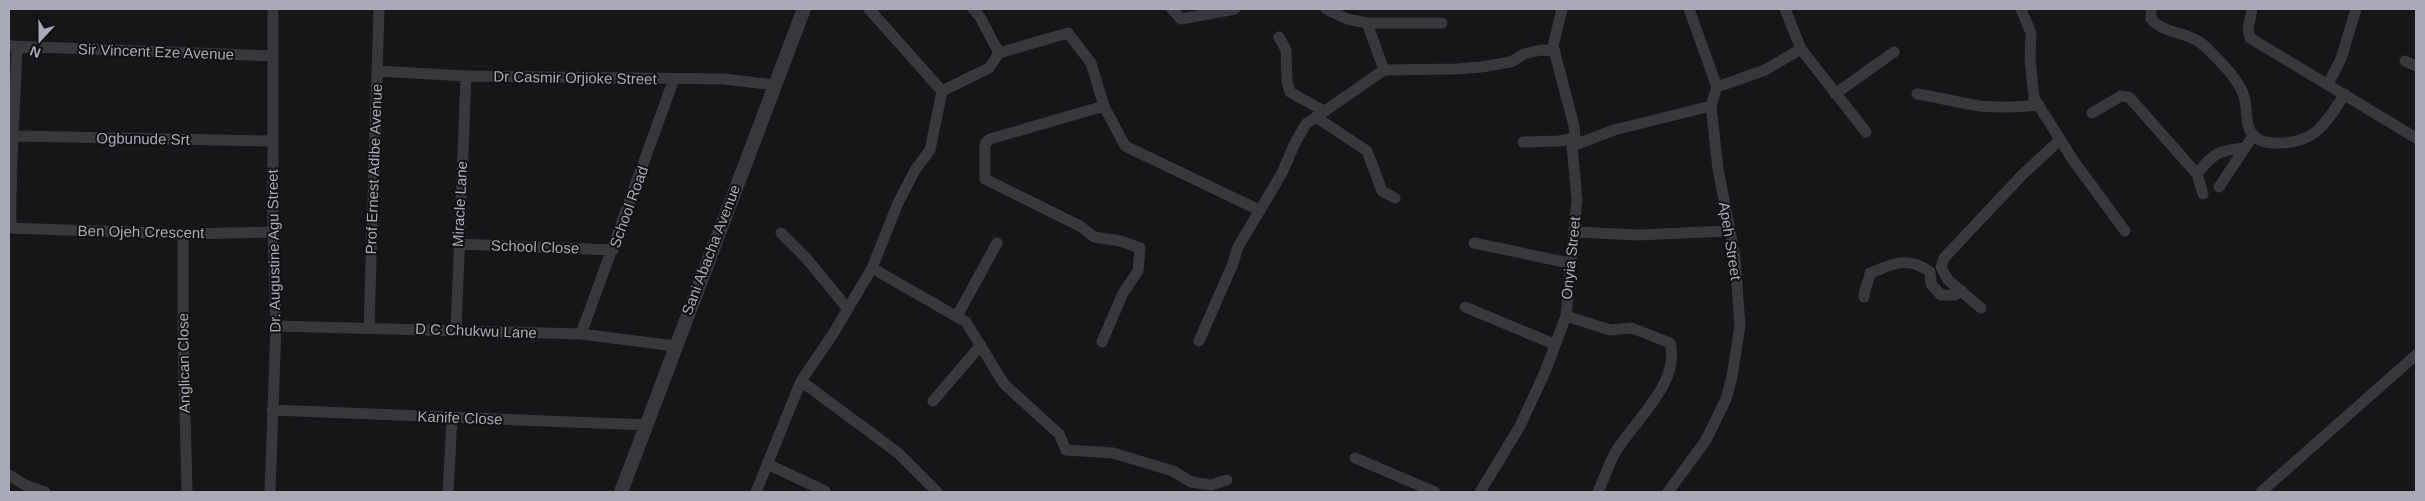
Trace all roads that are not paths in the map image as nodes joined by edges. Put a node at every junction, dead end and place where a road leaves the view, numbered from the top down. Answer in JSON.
{"nodes":[{"id":1,"x":273,"y":9,"type":"edge"},
{"id":2,"x":379,"y":9,"type":"edge"},
{"id":3,"x":804,"y":9,"type":"edge"},
{"id":4,"x":869,"y":9,"type":"edge"},
{"id":5,"x":973,"y":9,"type":"edge"},
{"id":6,"x":1172,"y":9,"type":"edge"},
{"id":7,"x":1235,"y":9,"type":"edge"},
{"id":8,"x":1326,"y":9,"type":"edge"},
{"id":9,"x":1562,"y":9,"type":"edge"},
{"id":10,"x":1689,"y":9,"type":"edge"},
{"id":11,"x":1785,"y":9,"type":"edge"},
{"id":12,"x":2021,"y":9,"type":"edge"},
{"id":13,"x":2151,"y":9,"type":"edge"},
{"id":14,"x":2252,"y":9,"type":"edge"},
{"id":15,"x":2356,"y":9,"type":"edge"},
{"id":16,"x":1367,"y":23,"type":"junction"},
{"id":17,"x":1442,"y":23,"type":"dead end"},
{"id":18,"x":1279,"y":37,"type":"dead end"},
{"id":19,"x":13,"y":46,"type":"edge"},
{"id":20,"x":1801,"y":49,"type":"junction"},
{"id":21,"x":1555,"y":52,"type":"junction"},
{"id":22,"x":1894,"y":52,"type":"dead end"},
{"id":23,"x":999,"y":54,"type":"junction"},
{"id":24,"x":273,"y":56,"type":"junction"},
{"id":25,"x":2405,"y":61,"type":"dead end"},
{"id":26,"x":2416,"y":66,"type":"edge"},
{"id":27,"x":1384,"y":70,"type":"junction"},
{"id":28,"x":377,"y":71,"type":"junction"},
{"id":29,"x":466,"y":76,"type":"junction"},
{"id":30,"x":674,"y":79,"type":"junction"},
{"id":31,"x":2328,"y":84,"type":"junction"},
{"id":32,"x":774,"y":85,"type":"junction"},
{"id":33,"x":1717,"y":87,"type":"junction"},
{"id":34,"x":942,"y":91,"type":"junction"},
{"id":35,"x":1835,"y":94,"type":"junction"},
{"id":36,"x":1917,"y":94,"type":"dead end"},
{"id":37,"x":2345,"y":94,"type":"junction"},
{"id":38,"x":2039,"y":105,"type":"junction"},
{"id":39,"x":1104,"y":106,"type":"junction"},
{"id":40,"x":1711,"y":106,"type":"junction"},
{"id":41,"x":2092,"y":112,"type":"dead end"},
{"id":42,"x":1320,"y":114,"type":"junction"},
{"id":43,"x":1866,"y":132,"type":"dead end"},
{"id":44,"x":15,"y":136,"type":"junction"},
{"id":45,"x":2253,"y":136,"type":"junction"},
{"id":46,"x":2416,"y":138,"type":"edge"},
{"id":47,"x":2060,"y":140,"type":"junction"},
{"id":48,"x":272,"y":141,"type":"junction"},
{"id":49,"x":1522,"y":142,"type":"dead end"},
{"id":50,"x":1574,"y":142,"type":"junction"},
{"id":51,"x":2245,"y":148,"type":"junction"},
{"id":52,"x":2197,"y":174,"type":"junction"},
{"id":53,"x":2219,"y":187,"type":"dead end"},
{"id":54,"x":2203,"y":194,"type":"dead end"},
{"id":55,"x":1394,"y":198,"type":"dead end"},
{"id":56,"x":1259,"y":210,"type":"junction"},
{"id":57,"x":10,"y":228,"type":"edge"},
{"id":58,"x":1730,"y":231,"type":"junction"},
{"id":59,"x":2125,"y":231,"type":"dead end"},
{"id":60,"x":273,"y":232,"type":"junction"},
{"id":61,"x":1575,"y":232,"type":"junction"},
{"id":62,"x":781,"y":233,"type":"dead end"},
{"id":63,"x":183,"y":234,"type":"junction"},
{"id":64,"x":997,"y":243,"type":"dead end"},
{"id":65,"x":1474,"y":243,"type":"dead end"},
{"id":66,"x":458,"y":244,"type":"junction"},
{"id":67,"x":613,"y":250,"type":"junction"},
{"id":68,"x":1569,"y":263,"type":"junction"},
{"id":69,"x":872,"y":268,"type":"junction"},
{"id":70,"x":1962,"y":291,"type":"junction"},
{"id":71,"x":1864,"y":297,"type":"dead end"},
{"id":72,"x":1465,"y":307,"type":"dead end"},
{"id":73,"x":1981,"y":308,"type":"dead end"},
{"id":74,"x":848,"y":309,"type":"junction"},
{"id":75,"x":957,"y":316,"type":"junction"},
{"id":76,"x":1566,"y":316,"type":"junction"},
{"id":77,"x":276,"y":326,"type":"junction"},
{"id":78,"x":369,"y":328,"type":"junction"},
{"id":79,"x":456,"y":331,"type":"junction"},
{"id":80,"x":581,"y":334,"type":"junction"},
{"id":81,"x":1199,"y":341,"type":"dead end"},
{"id":82,"x":1102,"y":342,"type":"dead end"},
{"id":83,"x":1554,"y":344,"type":"junction"},
{"id":84,"x":981,"y":345,"type":"junction"},
{"id":85,"x":675,"y":346,"type":"junction"},
{"id":86,"x":2416,"y":355,"type":"edge"},
{"id":87,"x":801,"y":381,"type":"junction"},
{"id":88,"x":933,"y":401,"type":"dead end"},
{"id":89,"x":272,"y":410,"type":"junction"},
{"id":90,"x":452,"y":418,"type":"junction"},
{"id":91,"x":647,"y":425,"type":"junction"},
{"id":92,"x":1355,"y":458,"type":"dead end"},
{"id":93,"x":767,"y":464,"type":"junction"},
{"id":94,"x":9,"y":475,"type":"edge"},
{"id":95,"x":1227,"y":480,"type":"dead end"},
{"id":96,"x":825,"y":491,"type":"dead end"},
{"id":97,"x":46,"y":492,"type":"edge"},
{"id":98,"x":187,"y":492,"type":"edge"},
{"id":99,"x":270,"y":492,"type":"edge"},
{"id":100,"x":448,"y":492,"type":"edge"},
{"id":101,"x":621,"y":492,"type":"edge"},
{"id":102,"x":756,"y":492,"type":"edge"},
{"id":103,"x":937,"y":492,"type":"edge"},
{"id":104,"x":1435,"y":492,"type":"edge"},
{"id":105,"x":1480,"y":492,"type":"edge"},
{"id":106,"x":1598,"y":492,"type":"edge"},
{"id":107,"x":1668,"y":492,"type":"edge"},
{"id":108,"x":2261,"y":492,"type":"edge"}],
"edges":[{"from":1,"to":24,"type":"street","name":"Dr. Augustine Agu Street"},
{"from":2,"to":28,"type":"street","name":"Prof Ernest Adibe Avenue"},
{"from":3,"to":32,"type":"street","name":"Sani Abacha Avenue"},
{"from":4,"to":34,"type":"street"},
{"from":5,"to":23,"type":"street"},
{"from":6,"to":7,"type":"street"},
{"from":8,"to":16,"type":"street"},
{"from":9,"to":21,"type":"street","name":"Onyia Street"},
{"from":10,"to":33,"type":"street"},
{"from":11,"to":20,"type":"street"},
{"from":12,"to":38,"type":"street"},
{"from":13,"to":45,"type":"street"},
{"from":14,"to":31,"type":"street"},
{"from":15,"to":31,"type":"street"},
{"from":16,"to":17,"type":"street"},
{"from":16,"to":27,"type":"street"},
{"from":18,"to":42,"type":"street"},
{"from":19,"to":24,"type":"street","name":"Sir Vincent Eze Avenue"},
{"from":19,"to":44,"type":"street"},
{"from":20,"to":33,"type":"street"},
{"from":20,"to":35,"type":"street"},
{"from":21,"to":27,"type":"street"},
{"from":21,"to":50,"type":"street","name":"Onyia Street"},
{"from":22,"to":35,"type":"street"},
{"from":23,"to":34,"type":"street"},
{"from":23,"to":39,"type":"street"},
{"from":24,"to":48,"type":"street","name":"Dr. Augustine Agu Street"},
{"from":25,"to":26,"type":"street"},
{"from":27,"to":42,"type":"street"},
{"from":28,"to":29,"type":"street","name":"Dr Casmir Orjioke Street"},
{"from":28,"to":78,"type":"street","name":"Prof Ernest Adibe Avenue"},
{"from":29,"to":30,"type":"street","name":"Dr Casmir Orjioke Street"},
{"from":29,"to":66,"type":"street","name":"Miracle Lane"},
{"from":30,"to":32,"type":"street","name":"Dr Casmir Orjioke Street"},
{"from":30,"to":67,"type":"street","name":"School Road"},
{"from":31,"to":37,"type":"street"},
{"from":32,"to":85,"type":"street","name":"Sani Abacha Avenue"},
{"from":33,"to":40,"type":"street","name":"Apeh Street"},
{"from":34,"to":69,"type":"street"},
{"from":35,"to":43,"type":"street"},
{"from":36,"to":38,"type":"street"},
{"from":37,"to":45,"type":"street"},
{"from":37,"to":46,"type":"street"},
{"from":38,"to":47,"type":"street"},
{"from":39,"to":56,"type":"street"},
{"from":39,"to":82,"type":"street"},
{"from":40,"to":50,"type":"street"},
{"from":40,"to":58,"type":"street","name":"Apeh Street"},
{"from":41,"to":52,"type":"street"},
{"from":42,"to":55,"type":"street"},
{"from":42,"to":56,"type":"street"},
{"from":44,"to":48,"type":"street","name":"Ogbunude Srt"},
{"from":44,"to":57,"type":"street"},
{"from":45,"to":51,"type":"street"},
{"from":47,"to":59,"type":"street"},
{"from":47,"to":70,"type":"street"},
{"from":48,"to":60,"type":"street","name":"Dr. Augustine Agu Street"},
{"from":49,"to":50,"type":"street"},
{"from":50,"to":61,"type":"street","name":"Onyia Street"},
{"from":51,"to":52,"type":"street"},
{"from":51,"to":53,"type":"street"},
{"from":52,"to":54,"type":"street"},
{"from":56,"to":81,"type":"street"},
{"from":57,"to":63,"type":"street","name":"Ben Ojeh Crescent"},
{"from":58,"to":61,"type":"street"},
{"from":58,"to":107,"type":"street","name":"Apeh Street"},
{"from":60,"to":63,"type":"street","name":"Ben Ojeh Crescent"},
{"from":60,"to":77,"type":"street","name":"Dr. Augustine Agu Street"},
{"from":61,"to":68,"type":"street","name":"Onyia Street"},
{"from":62,"to":74,"type":"street"},
{"from":63,"to":98,"type":"street","name":"Anglican Close"},
{"from":64,"to":75,"type":"street"},
{"from":65,"to":68,"type":"street"},
{"from":66,"to":67,"type":"street","name":"School Close"},
{"from":66,"to":79,"type":"street","name":"Miracle Lane"},
{"from":67,"to":80,"type":"street","name":"School Road"},
{"from":68,"to":76,"type":"street","name":"Onyia Street"},
{"from":69,"to":74,"type":"street"},
{"from":69,"to":75,"type":"street"},
{"from":70,"to":71,"type":"street"},
{"from":70,"to":73,"type":"street"},
{"from":72,"to":83,"type":"street"},
{"from":74,"to":87,"type":"street"},
{"from":75,"to":84,"type":"street"},
{"from":76,"to":83,"type":"street","name":"Onyia Street"},
{"from":76,"to":106,"type":"street"},
{"from":77,"to":78,"type":"street","name":"D C Chukwu Lane"},
{"from":77,"to":89,"type":"street","name":"Dr. Augustine Agu Street"},
{"from":78,"to":79,"type":"street","name":"D C Chukwu Lane"},
{"from":79,"to":80,"type":"street","name":"D C Chukwu Lane"},
{"from":80,"to":85,"type":"street","name":"D C Chukwu Lane"},
{"from":83,"to":105,"type":"street","name":"Onyia Street"},
{"from":84,"to":88,"type":"street"},
{"from":84,"to":95,"type":"street"},
{"from":85,"to":91,"type":"street","name":"Sani Abacha Avenue"},
{"from":86,"to":108,"type":"street"},
{"from":87,"to":93,"type":"street"},
{"from":87,"to":103,"type":"street"},
{"from":89,"to":90,"type":"street","name":"Kanife Close"},
{"from":89,"to":99,"type":"street","name":"Dr. Augustine Agu Street"},
{"from":90,"to":91,"type":"street","name":"Kanife Close"},
{"from":90,"to":100,"type":"street"},
{"from":91,"to":101,"type":"street","name":"Sani Abacha Avenue"},
{"from":92,"to":104,"type":"street"},
{"from":93,"to":96,"type":"street"},
{"from":93,"to":102,"type":"street"},
{"from":94,"to":97,"type":"street"}]}
